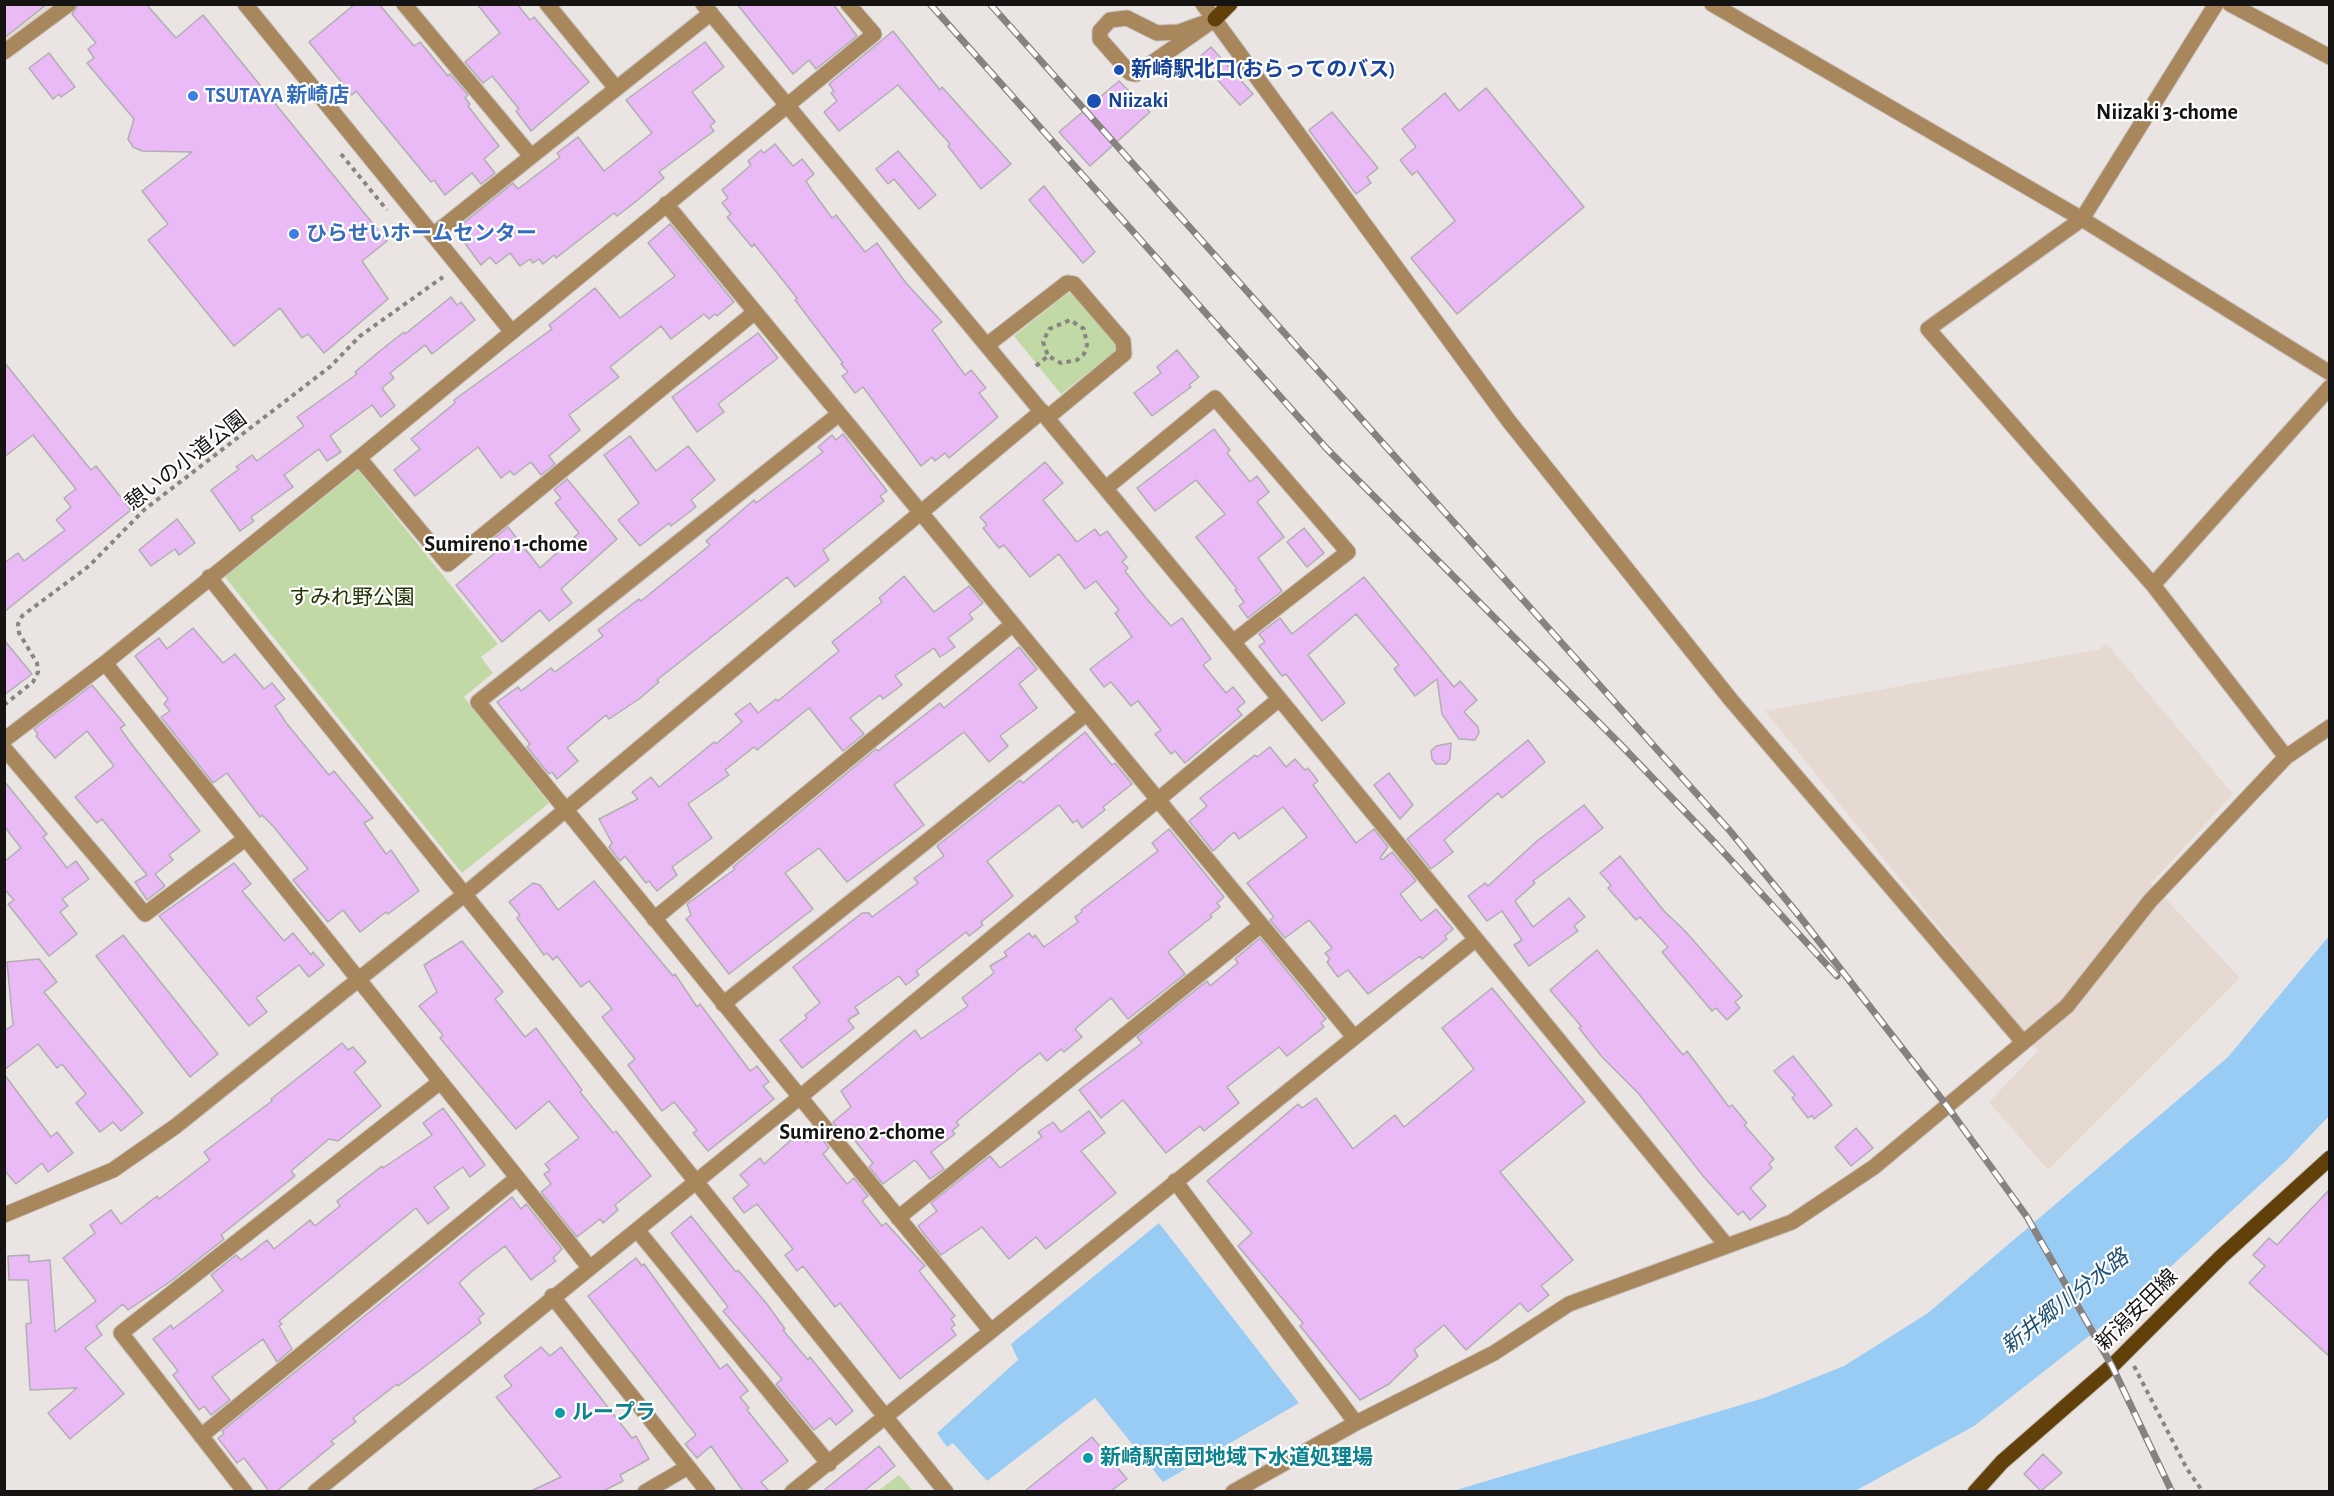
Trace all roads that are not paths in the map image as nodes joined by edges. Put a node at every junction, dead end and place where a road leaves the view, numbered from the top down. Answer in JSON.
{"nodes":[{"id":1,"x":69,"y":4,"type":"edge"},
{"id":2,"x":245,"y":4,"type":"edge"},
{"id":3,"x":404,"y":4,"type":"edge"},
{"id":4,"x":547,"y":4,"type":"edge"},
{"id":5,"x":848,"y":4,"type":"edge"},
{"id":6,"x":1203,"y":4,"type":"edge"},
{"id":7,"x":1230,"y":4,"type":"edge"},
{"id":8,"x":1712,"y":4,"type":"edge"},
{"id":9,"x":2216,"y":4,"type":"edge"},
{"id":10,"x":2230,"y":4,"type":"edge"},
{"id":11,"x":707,"y":9,"type":"edge"},
{"id":12,"x":1215,"y":19,"type":"junction"},
{"id":13,"x":4,"y":52,"type":"edge"},
{"id":14,"x":2330,"y":57,"type":"edge"},
{"id":15,"x":615,"y":87,"type":"junction"},
{"id":16,"x":786,"y":105,"type":"junction"},
{"id":17,"x":531,"y":156,"type":"junction"},
{"id":18,"x":666,"y":204,"type":"junction"},
{"id":19,"x":2082,"y":219,"type":"junction"},
{"id":20,"x":433,"y":235,"type":"junction"},
{"id":21,"x":755,"y":312,"type":"junction"},
{"id":22,"x":512,"y":332,"type":"junction"},
{"id":23,"x":987,"y":345,"type":"junction"},
{"id":24,"x":2330,"y":373,"type":"edge"},
{"id":25,"x":2330,"y":387,"type":"edge"},
{"id":26,"x":839,"y":414,"type":"junction"},
{"id":27,"x":1044,"y":414,"type":"junction"},
{"id":28,"x":359,"y":458,"type":"junction"},
{"id":29,"x":1106,"y":488,"type":"junction"},
{"id":30,"x":920,"y":513,"type":"junction"},
{"id":31,"x":209,"y":577,"type":"junction"},
{"id":32,"x":2153,"y":585,"type":"junction"},
{"id":33,"x":1013,"y":624,"type":"junction"},
{"id":34,"x":1233,"y":642,"type":"junction"},
{"id":35,"x":105,"y":663,"type":"junction"},
{"id":36,"x":1278,"y":700,"type":"junction"},
{"id":37,"x":1086,"y":714,"type":"junction"},
{"id":38,"x":2330,"y":727,"type":"edge"},
{"id":39,"x":4,"y":740,"type":"edge"},
{"id":40,"x":4,"y":748,"type":"edge"},
{"id":41,"x":2286,"y":757,"type":"junction"},
{"id":42,"x":1156,"y":798,"type":"junction"},
{"id":43,"x":564,"y":810,"type":"junction"},
{"id":44,"x":245,"y":839,"type":"junction"},
{"id":45,"x":465,"y":894,"type":"junction"},
{"id":46,"x":654,"y":919,"type":"junction"},
{"id":47,"x":1260,"y":925,"type":"junction"},
{"id":48,"x":1475,"y":940,"type":"junction"},
{"id":49,"x":357,"y":979,"type":"junction"},
{"id":50,"x":723,"y":1004,"type":"junction"},
{"id":51,"x":1354,"y":1037,"type":"junction"},
{"id":52,"x":2023,"y":1042,"type":"junction"},
{"id":53,"x":440,"y":1082,"type":"junction"},
{"id":54,"x":800,"y":1097,"type":"junction"},
{"id":55,"x":2330,"y":1158,"type":"edge"},
{"id":56,"x":517,"y":1178,"type":"junction"},
{"id":57,"x":697,"y":1181,"type":"junction"},
{"id":58,"x":1175,"y":1181,"type":"junction"},
{"id":59,"x":4,"y":1215,"type":"edge"},
{"id":60,"x":898,"y":1218,"type":"junction"},
{"id":61,"x":637,"y":1230,"type":"junction"},
{"id":62,"x":1727,"y":1246,"type":"junction"},
{"id":63,"x":589,"y":1267,"type":"junction"},
{"id":64,"x":552,"y":1296,"type":"junction"},
{"id":65,"x":990,"y":1330,"type":"junction"},
{"id":66,"x":887,"y":1417,"type":"junction"},
{"id":67,"x":1356,"y":1423,"type":"junction"},
{"id":68,"x":201,"y":1436,"type":"junction"},
{"id":69,"x":829,"y":1464,"type":"junction"},
{"id":70,"x":688,"y":1467,"type":"junction"},
{"id":71,"x":245,"y":1491,"type":"edge"},
{"id":72,"x":315,"y":1491,"type":"edge"},
{"id":73,"x":645,"y":1491,"type":"edge"},
{"id":74,"x":708,"y":1491,"type":"edge"},
{"id":75,"x":792,"y":1491,"type":"edge"},
{"id":76,"x":946,"y":1491,"type":"edge"},
{"id":77,"x":1233,"y":1491,"type":"edge"},
{"id":78,"x":1975,"y":1491,"type":"edge"}],
"edges":[{"from":1,"to":13,"type":"street"},
{"from":2,"to":20,"type":"street"},
{"from":3,"to":17,"type":"street"},
{"from":4,"to":15,"type":"street"},
{"from":5,"to":16,"type":"street"},
{"from":6,"to":12,"type":"street"},
{"from":7,"to":12,"type":"main road"},
{"from":8,"to":19,"type":"street"},
{"from":9,"to":19,"type":"street"},
{"from":10,"to":14,"type":"street"},
{"from":11,"to":15,"type":"street"},
{"from":11,"to":16,"type":"street"},
{"from":12,"to":12,"type":"street"},
{"from":12,"to":52,"type":"street"},
{"from":15,"to":17,"type":"street"},
{"from":16,"to":18,"type":"street"},
{"from":16,"to":23,"type":"street"},
{"from":17,"to":20,"type":"street"},
{"from":18,"to":21,"type":"street"},
{"from":18,"to":22,"type":"street"},
{"from":19,"to":24,"type":"street"},
{"from":19,"to":32,"type":"street"},
{"from":20,"to":22,"type":"street"},
{"from":21,"to":26,"type":"street"},
{"from":21,"to":28,"type":"street"},
{"from":22,"to":28,"type":"street"},
{"from":23,"to":27,"type":"street"},
{"from":23,"to":27,"type":"street"},
{"from":25,"to":32,"type":"street"},
{"from":26,"to":30,"type":"street"},
{"from":26,"to":43,"type":"street"},
{"from":27,"to":29,"type":"street"},
{"from":27,"to":30,"type":"street"},
{"from":28,"to":31,"type":"street"},
{"from":29,"to":34,"type":"street"},
{"from":29,"to":34,"type":"street"},
{"from":30,"to":33,"type":"street"},
{"from":30,"to":43,"type":"street"},
{"from":31,"to":35,"type":"street"},
{"from":31,"to":45,"type":"street"},
{"from":32,"to":41,"type":"street"},
{"from":33,"to":37,"type":"street"},
{"from":33,"to":46,"type":"street"},
{"from":34,"to":36,"type":"street"},
{"from":35,"to":39,"type":"street"},
{"from":35,"to":44,"type":"street"},
{"from":36,"to":42,"type":"street"},
{"from":36,"to":48,"type":"street"},
{"from":37,"to":42,"type":"street"},
{"from":37,"to":50,"type":"street"},
{"from":38,"to":41,"type":"street"},
{"from":40,"to":44,"type":"street"},
{"from":41,"to":52,"type":"street"},
{"from":42,"to":47,"type":"street"},
{"from":42,"to":54,"type":"street"},
{"from":43,"to":45,"type":"street"},
{"from":43,"to":46,"type":"street"},
{"from":44,"to":49,"type":"street"},
{"from":45,"to":49,"type":"street"},
{"from":45,"to":57,"type":"street"},
{"from":46,"to":50,"type":"street"},
{"from":47,"to":51,"type":"street"},
{"from":47,"to":60,"type":"street"},
{"from":48,"to":51,"type":"street"},
{"from":48,"to":62,"type":"street"},
{"from":49,"to":53,"type":"street"},
{"from":49,"to":59,"type":"street"},
{"from":50,"to":54,"type":"street"},
{"from":51,"to":58,"type":"street"},
{"from":52,"to":62,"type":"street"},
{"from":53,"to":56,"type":"street"},
{"from":53,"to":68,"type":"street"},
{"from":54,"to":57,"type":"street"},
{"from":54,"to":60,"type":"street"},
{"from":55,"to":78,"type":"main road","name":"新潟安田線"},
{"from":56,"to":63,"type":"street"},
{"from":56,"to":68,"type":"street"},
{"from":57,"to":61,"type":"street"},
{"from":57,"to":66,"type":"street"},
{"from":58,"to":65,"type":"street"},
{"from":58,"to":67,"type":"street"},
{"from":60,"to":65,"type":"street"},
{"from":61,"to":63,"type":"street"},
{"from":61,"to":69,"type":"street"},
{"from":62,"to":67,"type":"street"},
{"from":63,"to":64,"type":"street"},
{"from":64,"to":70,"type":"street"},
{"from":64,"to":72,"type":"street"},
{"from":65,"to":66,"type":"street"},
{"from":66,"to":69,"type":"street"},
{"from":66,"to":76,"type":"street"},
{"from":67,"to":77,"type":"street"},
{"from":68,"to":71,"type":"street"},
{"from":69,"to":75,"type":"street"},
{"from":70,"to":73,"type":"street"},
{"from":70,"to":74,"type":"street"}]}
